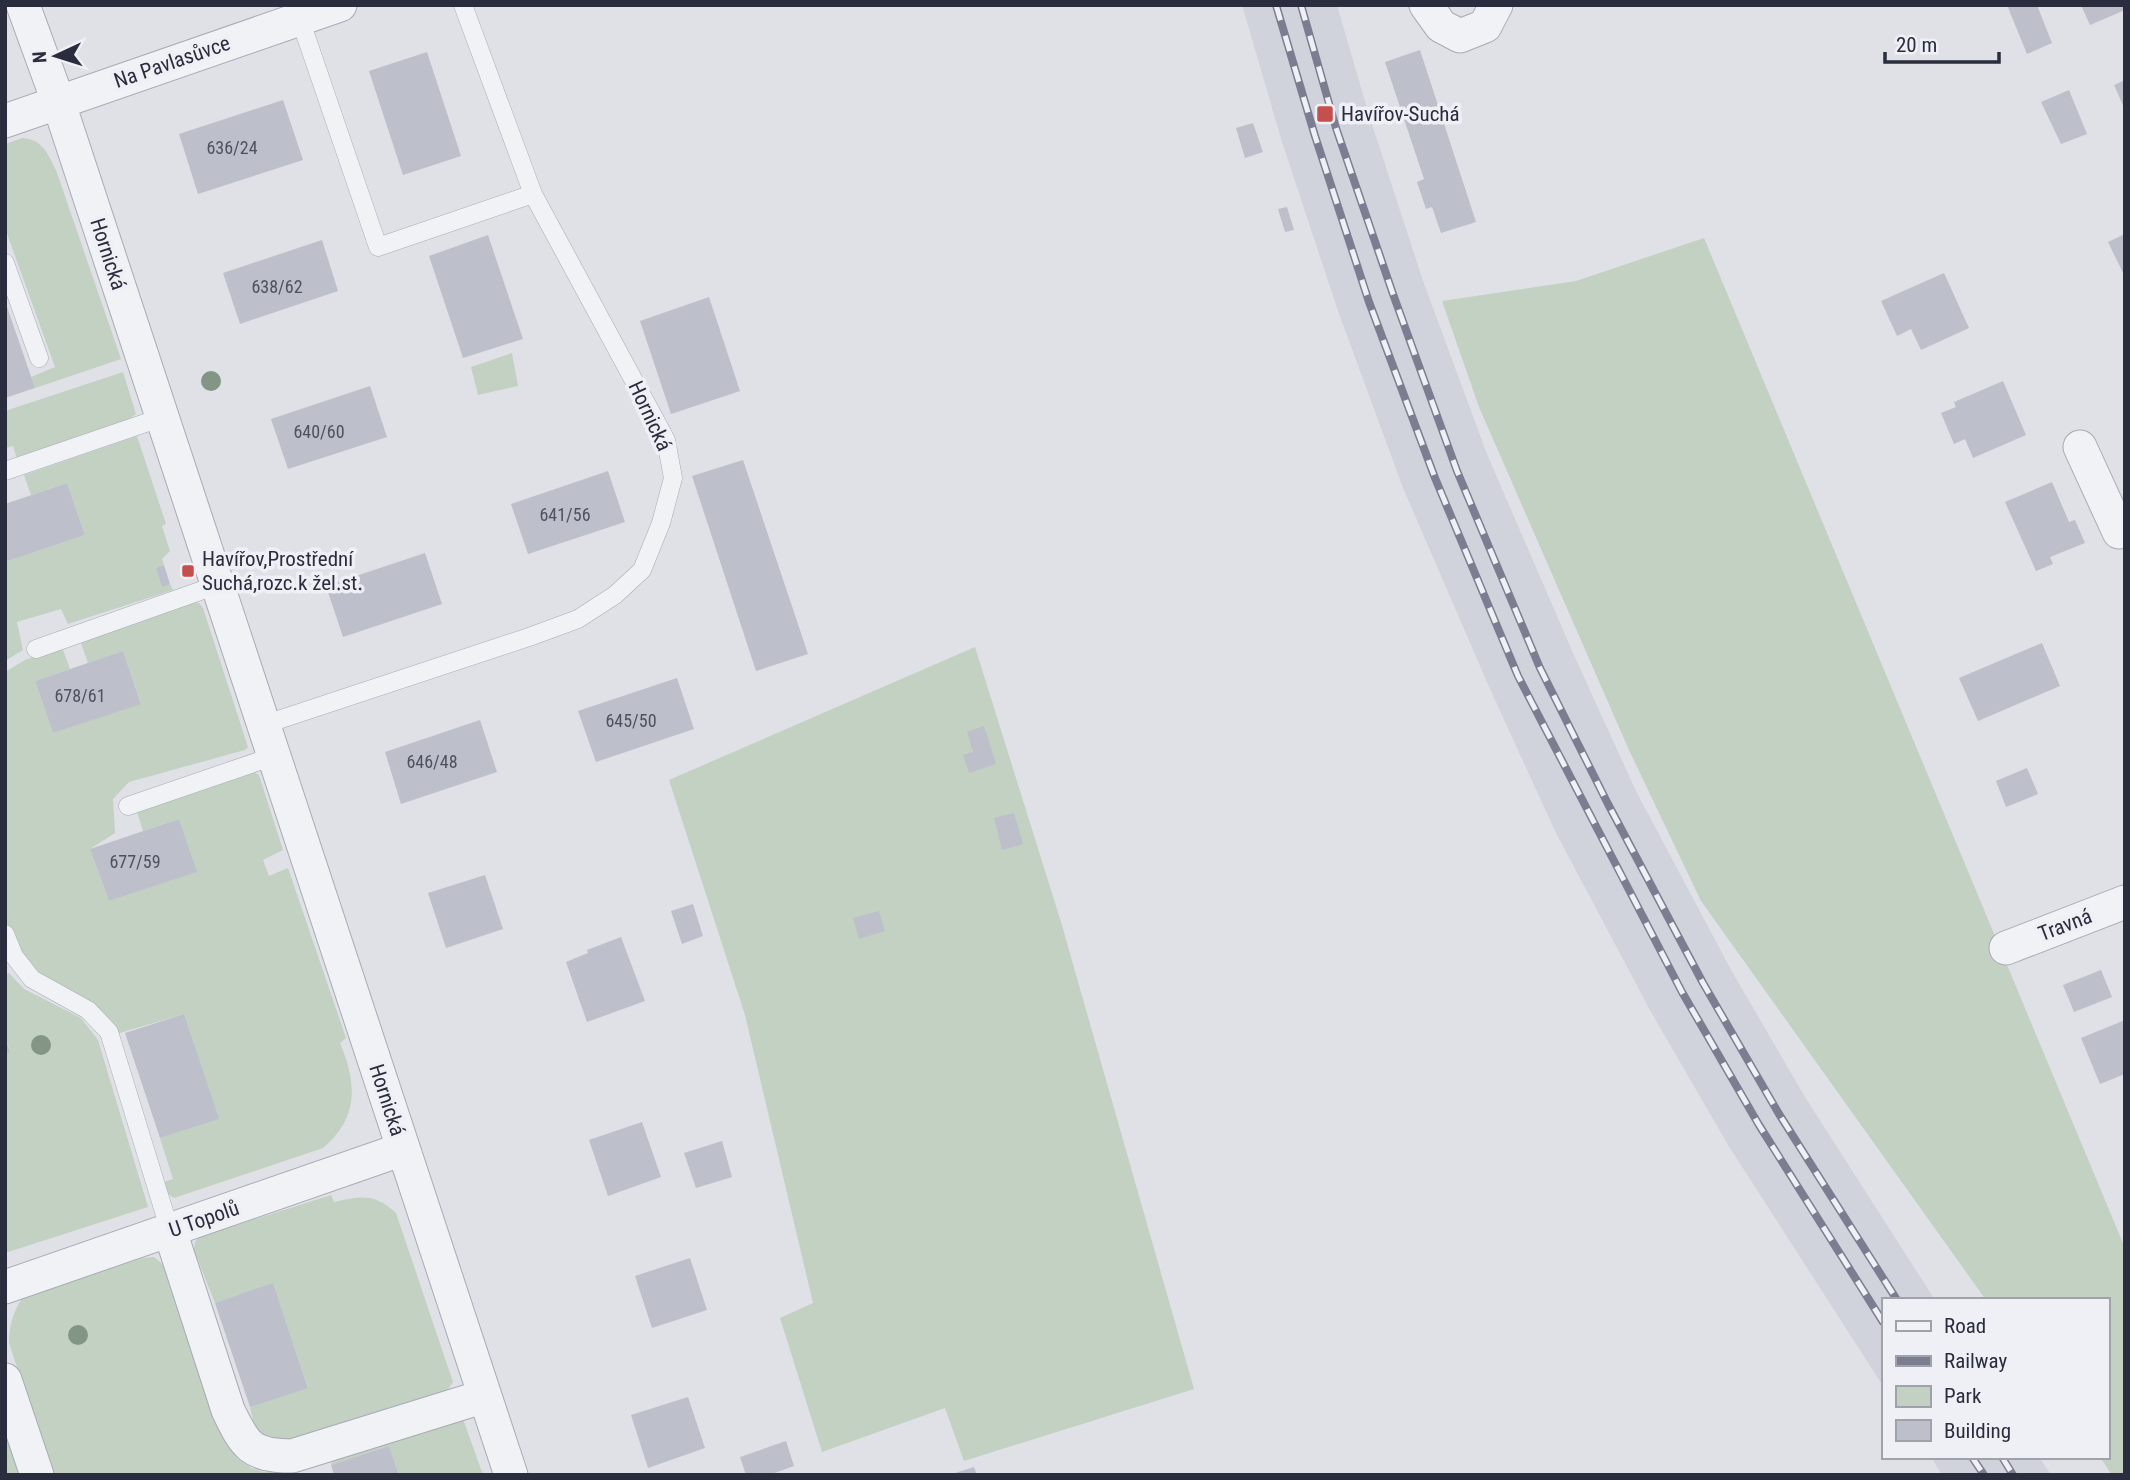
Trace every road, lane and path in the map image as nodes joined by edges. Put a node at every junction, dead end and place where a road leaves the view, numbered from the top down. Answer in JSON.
{"nodes":[{"id":1,"x":23,"y":5,"type":"edge"},
{"id":2,"x":340,"y":5,"type":"edge"},
{"id":3,"x":463,"y":5,"type":"edge"},
{"id":4,"x":1426,"y":5,"type":"edge"},
{"id":5,"x":1496,"y":5,"type":"edge"},
{"id":6,"x":300,"y":19,"type":"junction"},
{"id":7,"x":58,"y":101,"type":"junction"},
{"id":8,"x":5,"y":121,"type":"edge"},
{"id":9,"x":533,"y":194,"type":"junction"},
{"id":10,"x":5,"y":263,"type":"edge"},
{"id":11,"x":39,"y":358,"type":"dead end"},
{"id":12,"x":163,"y":418,"type":"junction"},
{"id":13,"x":2080,"y":447,"type":"dead end"},
{"id":14,"x":5,"y":471,"type":"edge"},
{"id":15,"x":2125,"y":531,"type":"edge"},
{"id":16,"x":217,"y":585,"type":"junction"},
{"id":17,"x":36,"y":649,"type":"dead end"},
{"id":18,"x":263,"y":725,"type":"junction"},
{"id":19,"x":274,"y":757,"type":"junction"},
{"id":20,"x":128,"y":806,"type":"dead end"},
{"id":21,"x":2125,"y":902,"type":"edge"},
{"id":22,"x":5,"y":934,"type":"edge"},
{"id":23,"x":2006,"y":948,"type":"dead end"},
{"id":24,"x":403,"y":1149,"type":"junction"},
{"id":25,"x":170,"y":1231,"type":"junction"},
{"id":26,"x":5,"y":1287,"type":"edge"},
{"id":27,"x":5,"y":1380,"type":"edge"},
{"id":28,"x":485,"y":1396,"type":"junction"},
{"id":29,"x":11,"y":1408,"type":"edge"},
{"id":30,"x":37,"y":1475,"type":"edge"},
{"id":31,"x":511,"y":1475,"type":"edge"}],
"edges":[{"from":1,"to":7,"type":"street","name":"Hornická"},
{"from":2,"to":6,"type":"street","name":"Na Pavlasůvce"},
{"from":3,"to":9,"type":"lane","name":"Hornická"},
{"from":4,"to":5,"type":"street"},
{"from":6,"to":7,"type":"street","name":"Na Pavlasůvce"},
{"from":6,"to":9,"type":"lane"},
{"from":7,"to":8,"type":"street","name":"Na Pavlasůvce"},
{"from":7,"to":12,"type":"street","name":"Hornická"},
{"from":9,"to":18,"type":"lane","name":"Hornická"},
{"from":10,"to":11,"type":"lane"},
{"from":12,"to":14,"type":"lane"},
{"from":12,"to":16,"type":"street","name":"Hornická"},
{"from":13,"to":15,"type":"street"},
{"from":16,"to":17,"type":"lane"},
{"from":16,"to":18,"type":"street","name":"Hornická"},
{"from":18,"to":19,"type":"street","name":"Hornická"},
{"from":19,"to":20,"type":"lane"},
{"from":19,"to":24,"type":"street","name":"Hornická"},
{"from":21,"to":23,"type":"street","name":"Travná"},
{"from":22,"to":25,"type":"lane"},
{"from":24,"to":25,"type":"street","name":"U Topolů"},
{"from":24,"to":28,"type":"street","name":"Hornická"},
{"from":25,"to":26,"type":"street","name":"U Topolů"},
{"from":25,"to":28,"type":"street"},
{"from":27,"to":29,"type":"street"},
{"from":28,"to":31,"type":"street","name":"Hornická"},
{"from":29,"to":30,"type":"street"}]}
